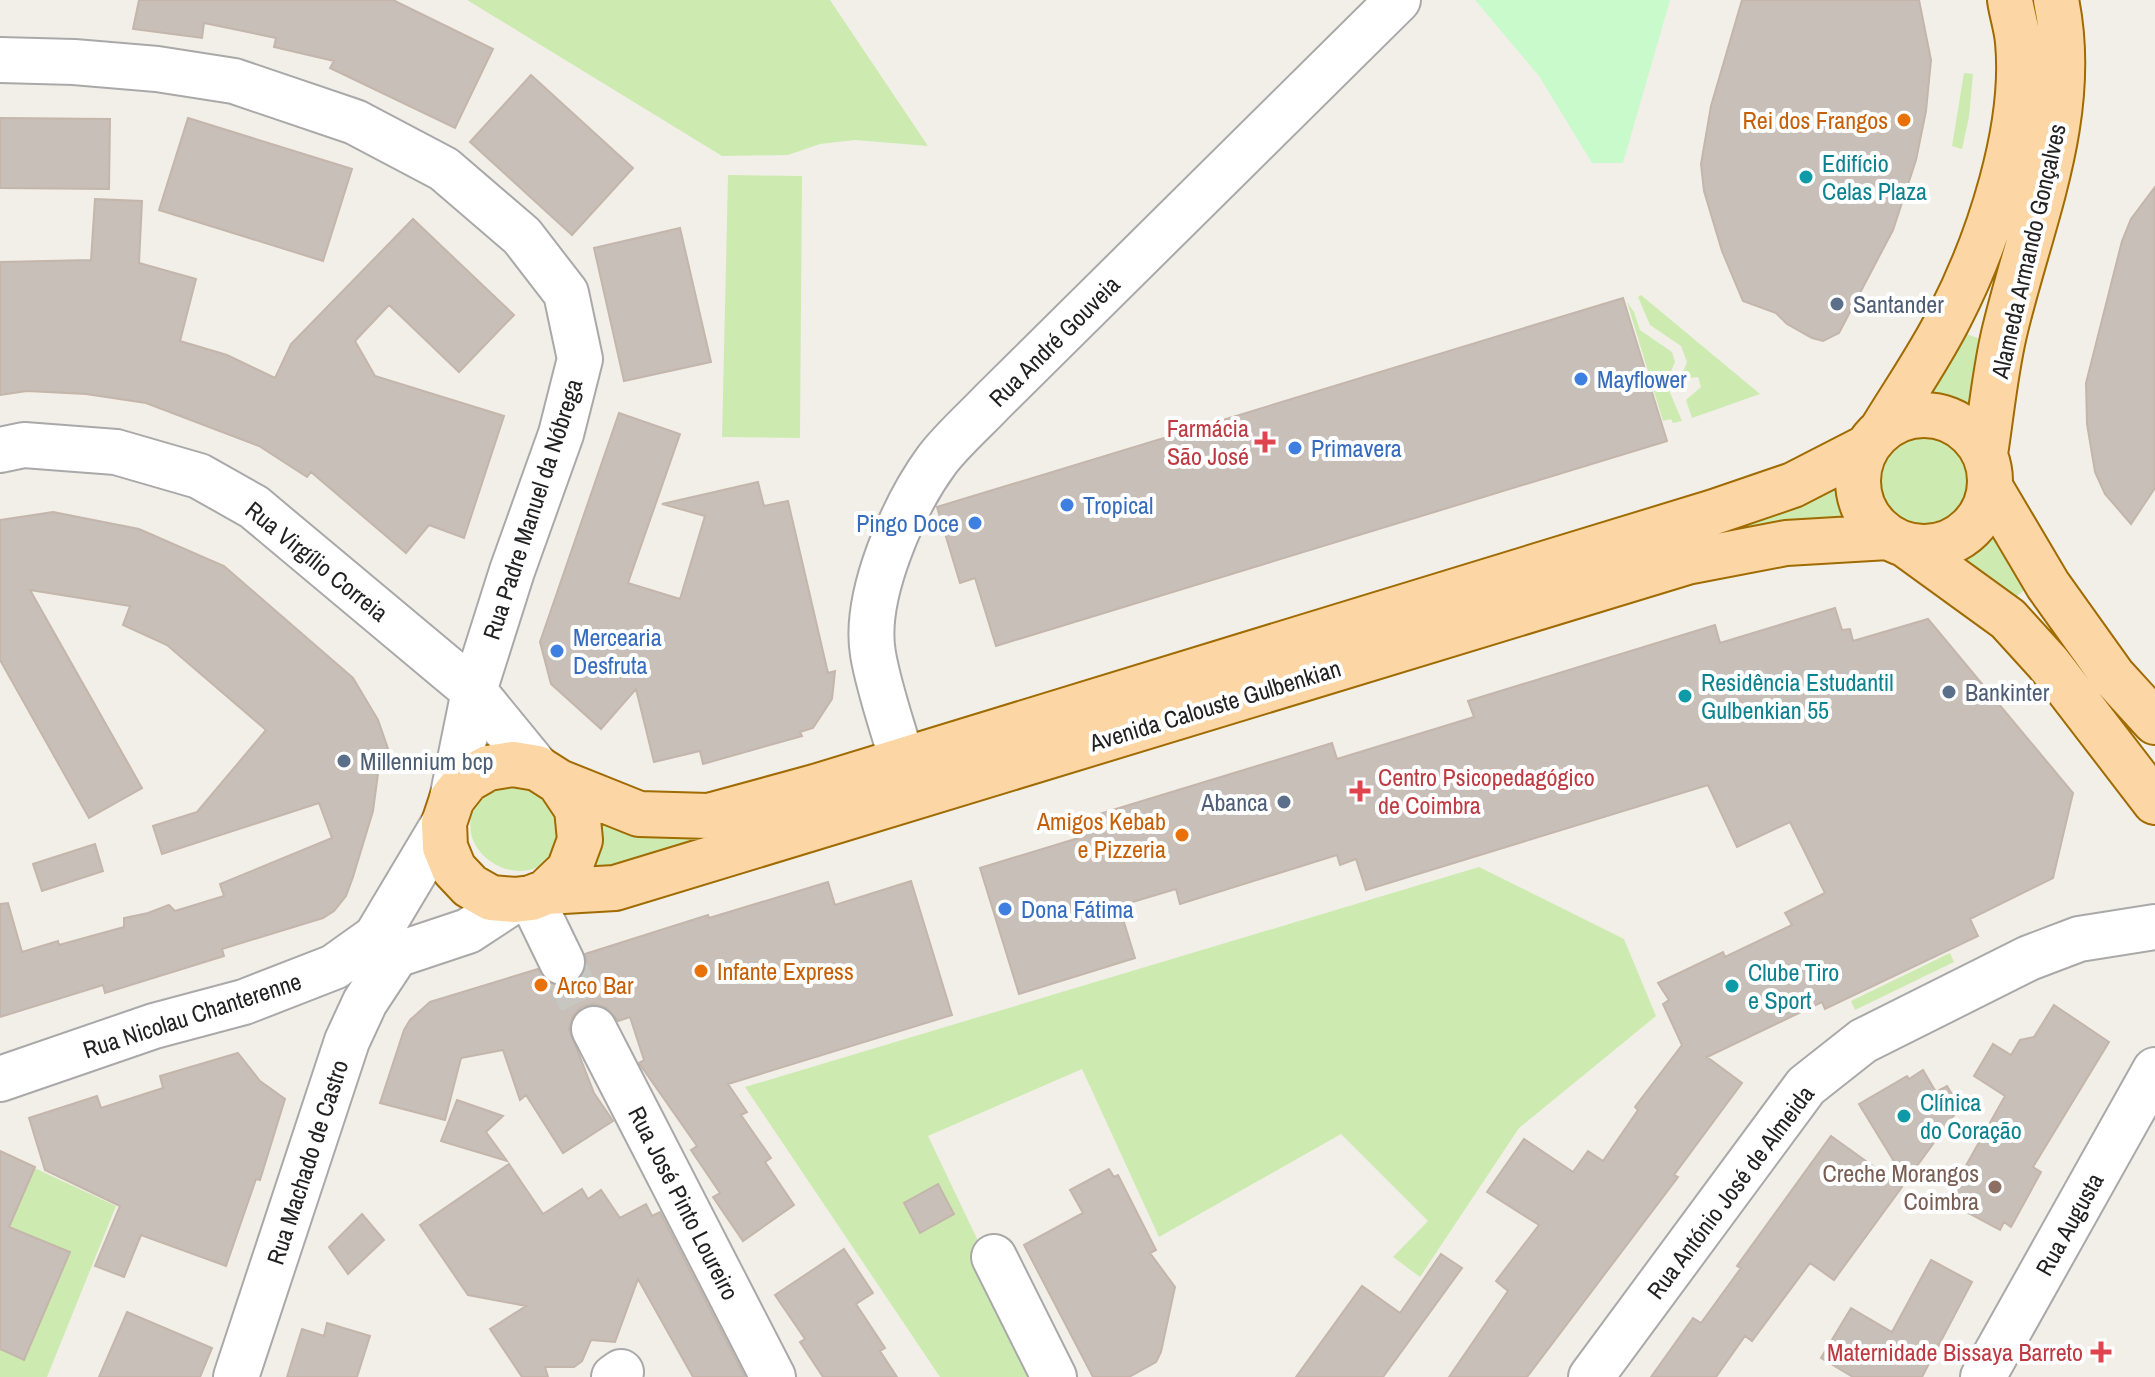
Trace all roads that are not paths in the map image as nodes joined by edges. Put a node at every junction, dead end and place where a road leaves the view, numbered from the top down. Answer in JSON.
{"nodes":[{"id":1,"x":1398,"y":0,"type":"edge"},
{"id":2,"x":2010,"y":0,"type":"edge"},
{"id":3,"x":2056,"y":0,"type":"edge"},
{"id":4,"x":0,"y":60,"type":"edge"},
{"id":5,"x":1874,"y":439,"type":"junction"},
{"id":6,"x":0,"y":450,"type":"edge"},
{"id":7,"x":1987,"y":471,"type":"junction"},
{"id":8,"x":1897,"y":541,"type":"junction"},
{"id":9,"x":474,"y":691,"type":"junction"},
{"id":10,"x":2155,"y":722,"type":"edge"},
{"id":11,"x":902,"y":760,"type":"junction"},
{"id":12,"x":548,"y":775,"type":"junction"},
{"id":13,"x":2155,"y":802,"type":"edge"},
{"id":14,"x":448,"y":811,"type":"junction"},
{"id":15,"x":530,"y":897,"type":"junction"},
{"id":16,"x":2155,"y":927,"type":"edge"},
{"id":17,"x":386,"y":946,"type":"junction"},
{"id":18,"x":562,"y":962,"type":"tunnel mouth"},
{"id":19,"x":594,"y":1029,"type":"tunnel mouth"},
{"id":20,"x":2155,"y":1070,"type":"edge"},
{"id":21,"x":0,"y":1079,"type":"edge"},
{"id":22,"x":994,"y":1257,"type":"dead end"},
{"id":23,"x":236,"y":1377,"type":"edge"},
{"id":24,"x":773,"y":1377,"type":"edge"},
{"id":25,"x":1054,"y":1377,"type":"edge"},
{"id":26,"x":1591,"y":1377,"type":"edge"},
{"id":27,"x":1983,"y":1377,"type":"edge"}],
"edges":[{"from":1,"to":11,"type":"street","name":"Rua André Gouveia"},
{"from":2,"to":5,"type":"main road","name":"Alameda Armando Gonçalves"},
{"from":3,"to":7,"type":"main road","name":"Alameda Armando Gonçalves"},
{"from":4,"to":9,"type":"street","name":"Rua Padre Manuel da Nóbrega"},
{"from":5,"to":7,"type":"main road","name":"Avenida Calouste Gulbenkian"},
{"from":5,"to":8,"type":"main road"},
{"from":5,"to":11,"type":"main road","name":"Avenida Calouste Gulbenkian"},
{"from":6,"to":9,"type":"street","name":"Rua Virgílio Correia"},
{"from":7,"to":8,"type":"main road","name":"Avenida Calouste Gulbenkian"},
{"from":7,"to":10,"type":"main road","name":"Avenida Calouste Gulbenkian"},
{"from":8,"to":13,"type":"main road"},
{"from":8,"to":15,"type":"main road","name":"Avenida Calouste Gulbenkian"},
{"from":9,"to":12,"type":"street","name":"Rua Virgílio Correia"},
{"from":9,"to":14,"type":"street","name":"Rua Padre Manuel da Nóbrega"},
{"from":11,"to":12,"type":"main road","name":"Avenida Calouste Gulbenkian"},
{"from":12,"to":14,"type":"main road"},
{"from":12,"to":15,"type":"main road"},
{"from":14,"to":15,"type":"main road"},
{"from":14,"to":17,"type":"street","name":"Rua Machado de Castro"},
{"from":15,"to":17,"type":"street"},
{"from":15,"to":18,"type":"street"},
{"from":16,"to":26,"type":"street","name":"Rua António José de Almeida"},
{"from":17,"to":21,"type":"street","name":"Rua Nicolau Chanterenne"},
{"from":17,"to":23,"type":"street","name":"Rua Machado de Castro"},
{"from":19,"to":24,"type":"street","name":"Rua José Pinto Loureiro"},
{"from":20,"to":27,"type":"street","name":"Rua Augusta"},
{"from":22,"to":25,"type":"street"}]}
